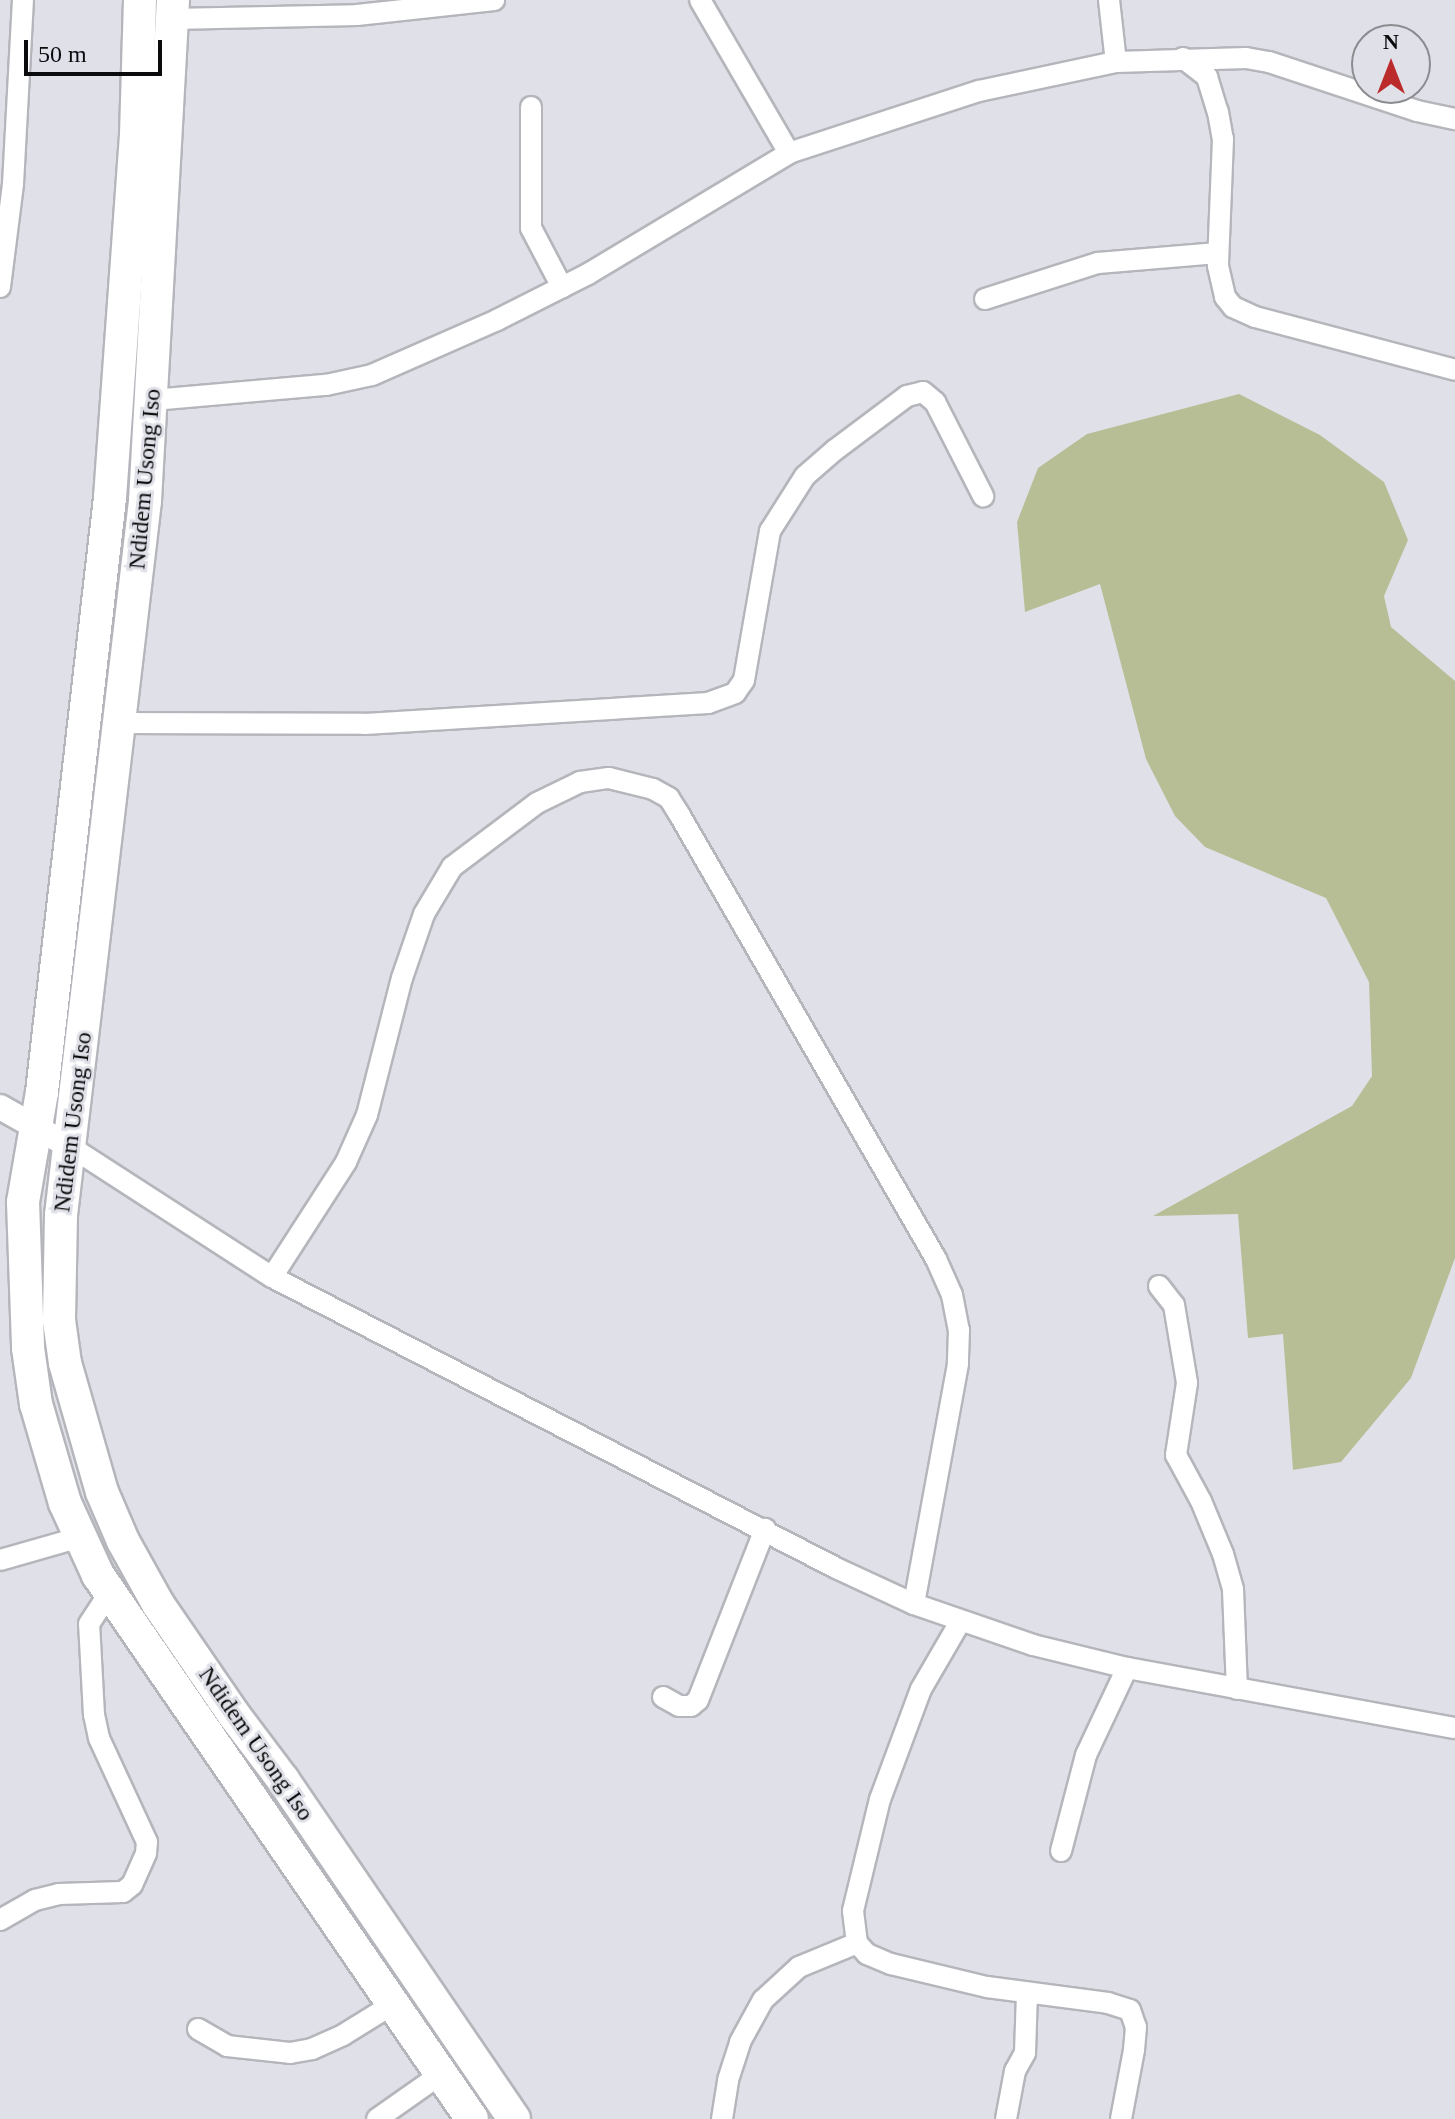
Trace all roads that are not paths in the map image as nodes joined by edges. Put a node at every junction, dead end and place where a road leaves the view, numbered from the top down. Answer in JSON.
{"nodes":[{"id":1,"x":23,"y":0,"type":"edge"},
{"id":2,"x":140,"y":0,"type":"edge"},
{"id":3,"x":494,"y":0,"type":"edge"},
{"id":4,"x":700,"y":0,"type":"edge"},
{"id":5,"x":1109,"y":0,"type":"edge"},
{"id":6,"x":425,"y":4,"type":"edge"},
{"id":7,"x":173,"y":10,"type":"edge"},
{"id":8,"x":1183,"y":58,"type":"junction"},
{"id":9,"x":1116,"y":62,"type":"junction"},
{"id":10,"x":531,"y":107,"type":"dead end"},
{"id":11,"x":1455,"y":119,"type":"edge"},
{"id":12,"x":789,"y":153,"type":"junction"},
{"id":13,"x":1218,"y":253,"type":"junction"},
{"id":14,"x":0,"y":287,"type":"edge"},
{"id":15,"x":562,"y":287,"type":"junction"},
{"id":16,"x":985,"y":299,"type":"dead end"},
{"id":17,"x":1455,"y":370,"type":"edge"},
{"id":18,"x":153,"y":400,"type":"junction"},
{"id":19,"x":983,"y":496,"type":"dead end"},
{"id":20,"x":118,"y":723,"type":"junction"},
{"id":21,"x":0,"y":1107,"type":"edge"},
{"id":22,"x":34,"y":1127,"type":"junction"},
{"id":23,"x":71,"y":1147,"type":"junction"},
{"id":24,"x":272,"y":1277,"type":"junction"},
{"id":25,"x":1159,"y":1286,"type":"dead end"},
{"id":26,"x":765,"y":1529,"type":"junction"},
{"id":27,"x":81,"y":1537,"type":"junction"},
{"id":28,"x":0,"y":1560,"type":"edge"},
{"id":29,"x":110,"y":1592,"type":"junction"},
{"id":30,"x":914,"y":1604,"type":"junction"},
{"id":31,"x":960,"y":1622,"type":"junction"},
{"id":32,"x":1127,"y":1668,"type":"junction"},
{"id":33,"x":1237,"y":1689,"type":"junction"},
{"id":34,"x":663,"y":1697,"type":"dead end"},
{"id":35,"x":1455,"y":1728,"type":"edge"},
{"id":36,"x":1061,"y":1851,"type":"dead end"},
{"id":37,"x":0,"y":1920,"type":"edge"},
{"id":38,"x":857,"y":1943,"type":"junction"},
{"id":39,"x":1027,"y":1993,"type":"junction"},
{"id":40,"x":393,"y":2004,"type":"junction"},
{"id":41,"x":198,"y":2029,"type":"dead end"},
{"id":42,"x":441,"y":2074,"type":"junction"},
{"id":43,"x":377,"y":2119,"type":"edge"},
{"id":44,"x":472,"y":2119,"type":"edge"},
{"id":45,"x":514,"y":2119,"type":"edge"},
{"id":46,"x":722,"y":2119,"type":"edge"},
{"id":47,"x":1006,"y":2119,"type":"edge"},
{"id":48,"x":1121,"y":2119,"type":"edge"}],
"edges":[{"from":1,"to":14,"type":"street"},
{"from":2,"to":22,"type":"highway","name":"Ndidem Usong Iso"},
{"from":3,"to":6,"type":"street"},
{"from":4,"to":12,"type":"street"},
{"from":5,"to":9,"type":"street"},
{"from":6,"to":7,"type":"street"},
{"from":7,"to":18,"type":"highway","name":"Ndidem Usong Iso"},
{"from":8,"to":9,"type":"street"},
{"from":8,"to":11,"type":"street"},
{"from":8,"to":13,"type":"street"},
{"from":9,"to":12,"type":"street"},
{"from":10,"to":15,"type":"street"},
{"from":12,"to":15,"type":"street"},
{"from":13,"to":16,"type":"street"},
{"from":13,"to":17,"type":"street"},
{"from":15,"to":18,"type":"street"},
{"from":18,"to":20,"type":"highway","name":"Ndidem Usong Iso"},
{"from":19,"to":20,"type":"street"},
{"from":20,"to":23,"type":"highway","name":"Ndidem Usong Iso"},
{"from":21,"to":22,"type":"street"},
{"from":22,"to":23,"type":"street"},
{"from":22,"to":27,"type":"highway","name":"Ndidem Usong Iso"},
{"from":23,"to":24,"type":"street"},
{"from":23,"to":45,"type":"highway","name":"Ndidem Usong Iso"},
{"from":24,"to":26,"type":"street"},
{"from":24,"to":30,"type":"street"},
{"from":25,"to":33,"type":"street"},
{"from":26,"to":30,"type":"street"},
{"from":26,"to":34,"type":"street"},
{"from":27,"to":28,"type":"street"},
{"from":27,"to":29,"type":"highway","name":"Ndidem Usong Iso"},
{"from":29,"to":37,"type":"street"},
{"from":29,"to":40,"type":"highway","name":"Ndidem Usong Iso"},
{"from":30,"to":31,"type":"street"},
{"from":31,"to":32,"type":"street"},
{"from":31,"to":38,"type":"street"},
{"from":32,"to":33,"type":"street"},
{"from":32,"to":36,"type":"street"},
{"from":33,"to":35,"type":"street"},
{"from":38,"to":39,"type":"street"},
{"from":38,"to":46,"type":"street"},
{"from":39,"to":47,"type":"street"},
{"from":39,"to":48,"type":"street"},
{"from":40,"to":41,"type":"street"},
{"from":40,"to":42,"type":"highway","name":"Ndidem Usong Iso"},
{"from":42,"to":43,"type":"street"},
{"from":42,"to":44,"type":"highway","name":"Ndidem Usong Iso"}]}
